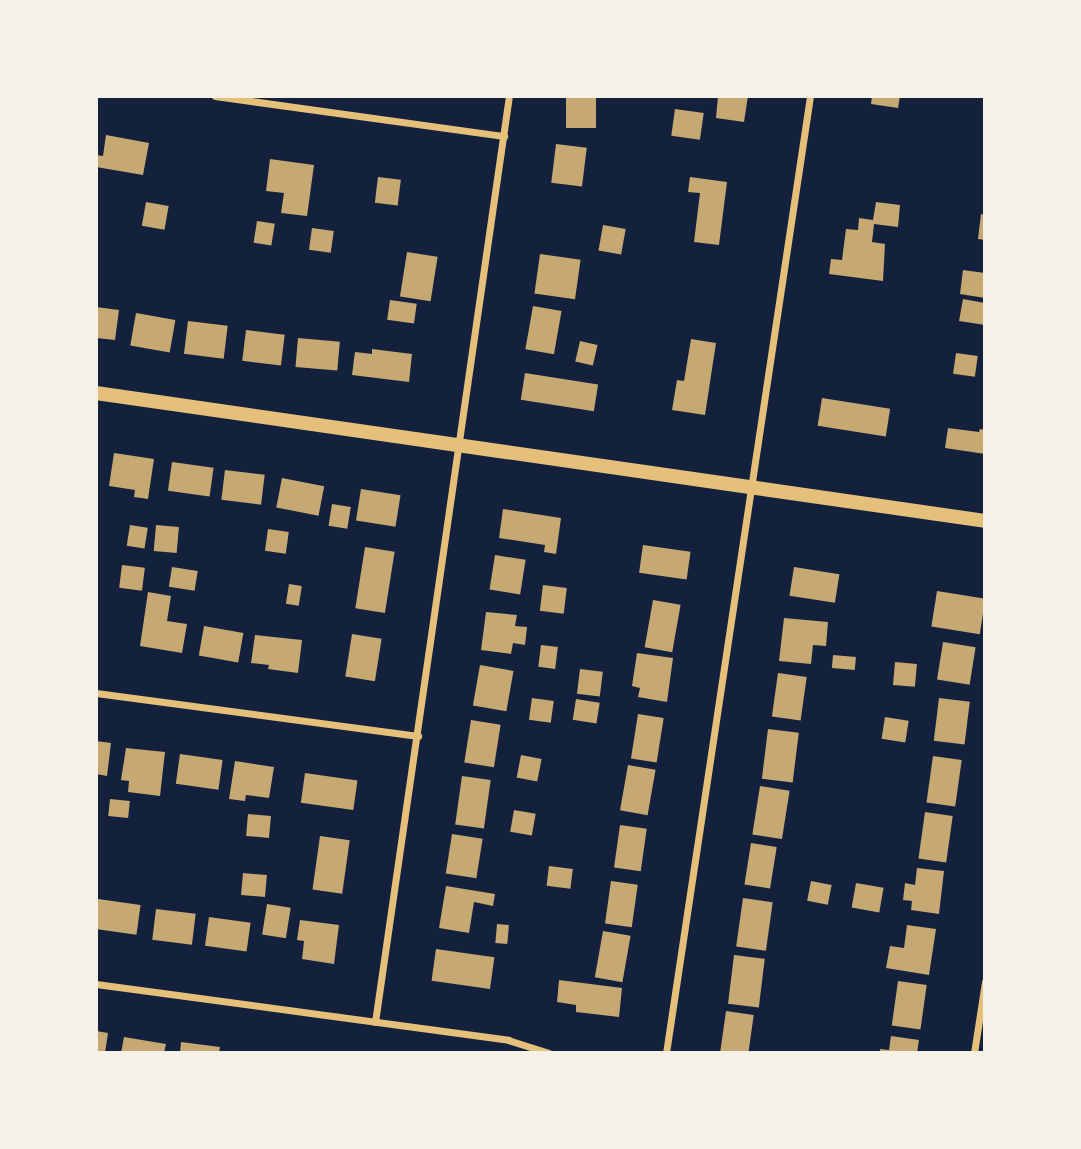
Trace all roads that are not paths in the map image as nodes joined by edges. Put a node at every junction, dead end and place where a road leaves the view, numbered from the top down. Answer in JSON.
{"nodes":[{"id":1,"x":215,"y":96,"type":"edge"},
{"id":2,"x":509,"y":96,"type":"edge"},
{"id":3,"x":810,"y":96,"type":"edge"},
{"id":4,"x":504,"y":136,"type":"junction"},
{"id":5,"x":96,"y":393,"type":"edge"},
{"id":6,"x":459,"y":445,"type":"junction"},
{"id":7,"x":751,"y":488,"type":"junction"},
{"id":8,"x":985,"y":521,"type":"edge"},
{"id":9,"x":96,"y":693,"type":"edge"},
{"id":10,"x":418,"y":736,"type":"junction"},
{"id":11,"x":985,"y":982,"type":"edge"},
{"id":12,"x":96,"y":984,"type":"edge"},
{"id":13,"x":375,"y":1022,"type":"junction"},
{"id":14,"x":549,"y":1053,"type":"edge"},
{"id":15,"x":666,"y":1053,"type":"edge"},
{"id":16,"x":974,"y":1053,"type":"edge"}],
"edges":[{"from":1,"to":4,"type":"street"},
{"from":2,"to":4,"type":"street"},
{"from":3,"to":7,"type":"street"},
{"from":4,"to":6,"type":"street"},
{"from":5,"to":6,"type":"main road"},
{"from":6,"to":7,"type":"main road"},
{"from":6,"to":10,"type":"street"},
{"from":7,"to":8,"type":"main road"},
{"from":7,"to":15,"type":"street"},
{"from":9,"to":10,"type":"street"},
{"from":10,"to":13,"type":"street"},
{"from":11,"to":16,"type":"street"},
{"from":12,"to":13,"type":"street"},
{"from":13,"to":14,"type":"street"}]}
